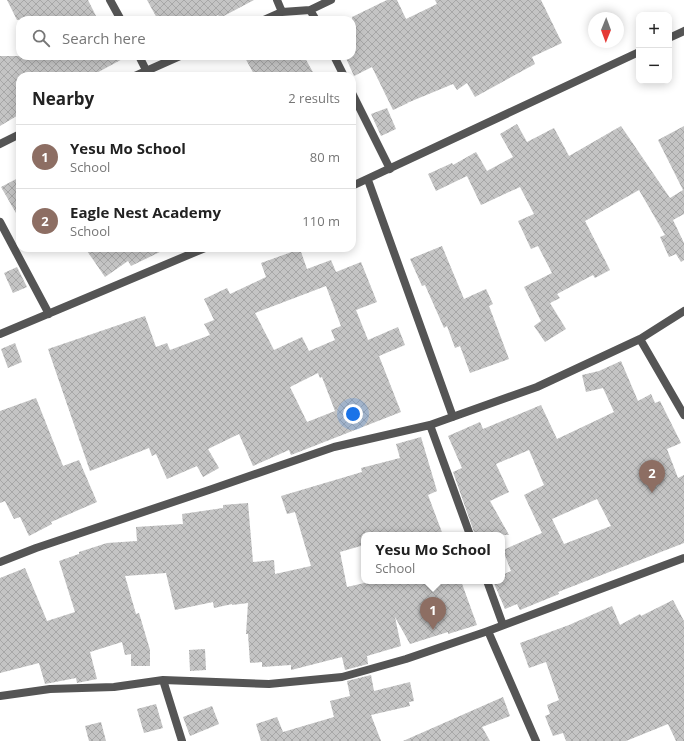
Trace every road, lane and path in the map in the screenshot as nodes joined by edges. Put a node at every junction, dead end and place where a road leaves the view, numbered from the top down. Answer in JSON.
{"nodes":[{"id":1,"x":110,"y":0,"type":"edge"},
{"id":2,"x":277,"y":0,"type":"edge"},
{"id":3,"x":331,"y":0,"type":"edge"},
{"id":4,"x":310,"y":10,"type":"junction"},
{"id":5,"x":282,"y":12,"type":"junction"},
{"id":6,"x":119,"y":16,"type":"edge"},
{"id":7,"x":273,"y":16,"type":"edge"},
{"id":8,"x":314,"y":16,"type":"edge"},
{"id":9,"x":684,"y":31,"type":"edge"},
{"id":10,"x":672,"y":37,"type":"edge"},
{"id":11,"x":636,"y":53,"type":"edge"},
{"id":12,"x":141,"y":60,"type":"edge"},
{"id":13,"x":170,"y":60,"type":"edge"},
{"id":14,"x":336,"y":60,"type":"edge"},
{"id":15,"x":146,"y":70,"type":"junction"},
{"id":16,"x":142,"y":72,"type":"edge"},
{"id":17,"x":342,"y":72,"type":"edge"},
{"id":18,"x":356,"y":101,"type":"edge"},
{"id":19,"x":16,"y":136,"type":"edge"},
{"id":20,"x":0,"y":144,"type":"edge"},
{"id":21,"x":390,"y":169,"type":"junction"},
{"id":22,"x":368,"y":180,"type":"junction"},
{"id":23,"x":356,"y":184,"type":"edge"},
{"id":24,"x":0,"y":222,"type":"edge"},
{"id":25,"x":196,"y":252,"type":"edge"},
{"id":26,"x":684,"y":311,"type":"edge"},
{"id":27,"x":49,"y":314,"type":"junction"},
{"id":28,"x":0,"y":334,"type":"edge"},
{"id":29,"x":640,"y":339,"type":"junction"},
{"id":30,"x":684,"y":415,"type":"edge"},
{"id":31,"x":453,"y":417,"type":"junction"},
{"id":32,"x":430,"y":425,"type":"junction"},
{"id":33,"x":469,"y":532,"type":"edge"},
{"id":34,"x":684,"y":558,"type":"edge"},
{"id":35,"x":0,"y":562,"type":"edge"},
{"id":36,"x":488,"y":584,"type":"edge"},
{"id":37,"x":503,"y":625,"type":"junction"},
{"id":38,"x":488,"y":631,"type":"junction"},
{"id":39,"x":163,"y":680,"type":"junction"},
{"id":40,"x":0,"y":696,"type":"edge"},
{"id":41,"x":182,"y":741,"type":"edge"},
{"id":42,"x":536,"y":741,"type":"edge"}],
"edges":[{"from":1,"to":6,"type":"street"},
{"from":2,"to":5,"type":"street"},
{"from":3,"to":4,"type":"street"},
{"from":4,"to":5,"type":"street"},
{"from":4,"to":8,"type":"street"},
{"from":5,"to":7,"type":"street"},
{"from":9,"to":10,"type":"street"},
{"from":11,"to":21,"type":"street"},
{"from":12,"to":15,"type":"street"},
{"from":13,"to":15,"type":"street"},
{"from":14,"to":17,"type":"street"},
{"from":15,"to":16,"type":"street"},
{"from":18,"to":21,"type":"street"},
{"from":19,"to":20,"type":"street"},
{"from":21,"to":22,"type":"street"},
{"from":22,"to":23,"type":"street"},
{"from":22,"to":31,"type":"street"},
{"from":24,"to":27,"type":"street"},
{"from":25,"to":27,"type":"street"},
{"from":26,"to":29,"type":"street"},
{"from":27,"to":28,"type":"street"},
{"from":29,"to":30,"type":"street"},
{"from":29,"to":31,"type":"street"},
{"from":31,"to":32,"type":"street"},
{"from":32,"to":33,"type":"street"},
{"from":32,"to":35,"type":"street"},
{"from":34,"to":37,"type":"street"},
{"from":36,"to":37,"type":"street"},
{"from":37,"to":38,"type":"street"},
{"from":38,"to":39,"type":"street"},
{"from":38,"to":42,"type":"street"},
{"from":39,"to":40,"type":"street"},
{"from":39,"to":41,"type":"street"}]}
